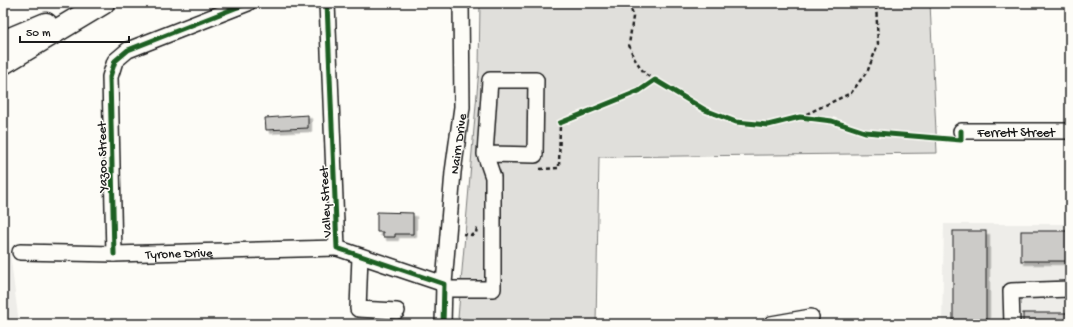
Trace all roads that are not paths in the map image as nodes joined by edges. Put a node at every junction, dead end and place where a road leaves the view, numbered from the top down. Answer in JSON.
{"nodes":[{"id":1,"x":99,"y":3,"type":"edge"},
{"id":2,"x":102,"y":3,"type":"edge"},
{"id":3,"x":248,"y":3,"type":"edge"},
{"id":4,"x":326,"y":3,"type":"edge"},
{"id":5,"x":461,"y":3,"type":"edge"},
{"id":6,"x":3,"y":42,"type":"edge"},
{"id":7,"x":3,"y":63,"type":"edge"},
{"id":8,"x":1070,"y":131,"type":"edge"},
{"id":9,"x":961,"y":135,"type":"road end"},
{"id":10,"x":486,"y":154,"type":"junction"},
{"id":11,"x":337,"y":248,"type":"junction"},
{"id":12,"x":20,"y":252,"type":"dead end"},
{"id":13,"x":114,"y":254,"type":"junction"},
{"id":14,"x":360,"y":256,"type":"junction"},
{"id":15,"x":444,"y":287,"type":"junction"},
{"id":16,"x":1070,"y":289,"type":"edge"},
{"id":17,"x":397,"y":311,"type":"dead end"},
{"id":18,"x":810,"y":317,"type":"dead end"},
{"id":19,"x":443,"y":324,"type":"edge"},
{"id":20,"x":771,"y":324,"type":"edge"},
{"id":21,"x":1012,"y":324,"type":"edge"}],
"edges":[{"from":1,"to":6,"type":"highway"},
{"from":2,"to":7,"type":"highway"},
{"from":3,"to":13,"type":"street","name":"Yazoo Street"},
{"from":4,"to":11,"type":"street","name":"Valley Street"},
{"from":5,"to":15,"type":"street","name":"Nairn Drive"},
{"from":8,"to":9,"type":"street","name":"Ferrett Street"},
{"from":10,"to":10,"type":"street"},
{"from":10,"to":15,"type":"street","name":"Valley Street"},
{"from":11,"to":13,"type":"street","name":"Tyrone Drive"},
{"from":11,"to":14,"type":"street","name":"Valley Street"},
{"from":12,"to":13,"type":"street","name":"Tyrone Drive"},
{"from":14,"to":15,"type":"street","name":"Valley Street"},
{"from":14,"to":17,"type":"street"},
{"from":15,"to":19,"type":"street"},
{"from":16,"to":21,"type":"street"},
{"from":18,"to":20,"type":"street"}]}
